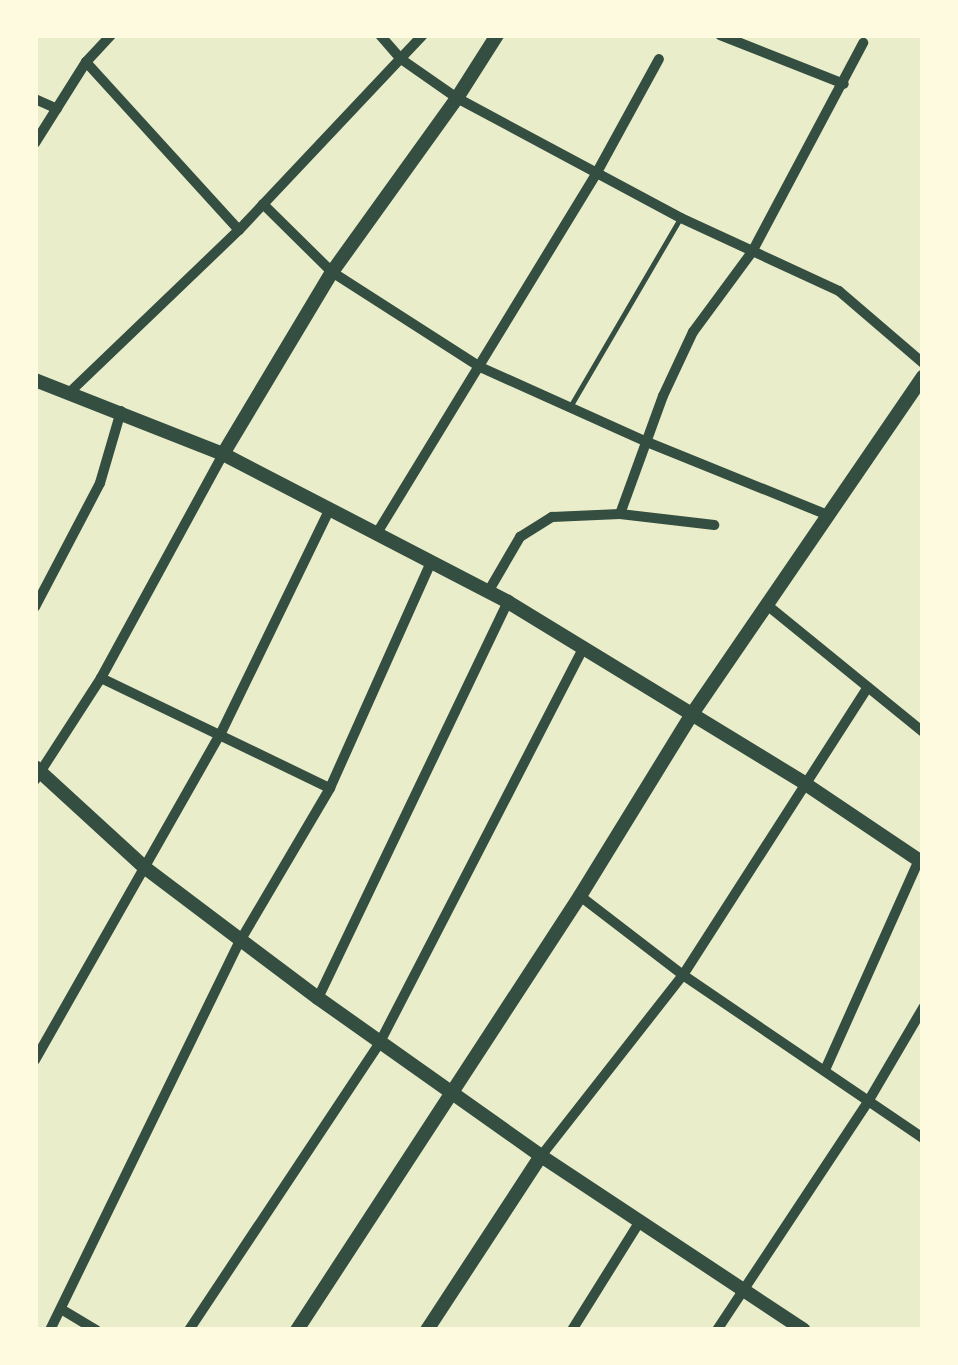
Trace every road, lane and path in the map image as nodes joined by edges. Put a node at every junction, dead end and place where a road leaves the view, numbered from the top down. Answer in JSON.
{"nodes":[{"id":1,"x":111,"y":35,"type":"edge"},
{"id":2,"x":380,"y":35,"type":"edge"},
{"id":3,"x":423,"y":35,"type":"edge"},
{"id":4,"x":497,"y":35,"type":"edge"},
{"id":5,"x":720,"y":35,"type":"edge"},
{"id":6,"x":863,"y":44,"type":"dead end"},
{"id":7,"x":400,"y":58,"type":"junction"},
{"id":8,"x":659,"y":59,"type":"dead end"},
{"id":9,"x":86,"y":62,"type":"junction"},
{"id":10,"x":844,"y":84,"type":"junction"},
{"id":11,"x":457,"y":98,"type":"junction"},
{"id":12,"x":35,"y":99,"type":"edge"},
{"id":13,"x":57,"y":109,"type":"junction"},
{"id":14,"x":35,"y":144,"type":"edge"},
{"id":15,"x":596,"y":174,"type":"junction"},
{"id":16,"x":263,"y":204,"type":"junction"},
{"id":17,"x":681,"y":218,"type":"junction"},
{"id":18,"x":238,"y":230,"type":"junction"},
{"id":19,"x":752,"y":252,"type":"junction"},
{"id":20,"x":332,"y":272,"type":"junction"},
{"id":21,"x":923,"y":363,"type":"edge"},
{"id":22,"x":480,"y":367,"type":"junction"},
{"id":23,"x":923,"y":376,"type":"edge"},
{"id":24,"x":35,"y":380,"type":"edge"},
{"id":25,"x":72,"y":390,"type":"junction"},
{"id":26,"x":570,"y":408,"type":"junction"},
{"id":27,"x":121,"y":410,"type":"junction"},
{"id":28,"x":647,"y":442,"type":"junction"},
{"id":29,"x":224,"y":454,"type":"junction"},
{"id":30,"x":330,"y":508,"type":"junction"},
{"id":31,"x":620,"y":514,"type":"junction"},
{"id":32,"x":828,"y":515,"type":"junction"},
{"id":33,"x":714,"y":525,"type":"dead end"},
{"id":34,"x":378,"y":533,"type":"junction"},
{"id":35,"x":431,"y":562,"type":"junction"},
{"id":36,"x":488,"y":592,"type":"junction"},
{"id":37,"x":508,"y":602,"type":"junction"},
{"id":38,"x":768,"y":605,"type":"junction"},
{"id":39,"x":35,"y":607,"type":"edge"},
{"id":40,"x":584,"y":647,"type":"junction"},
{"id":41,"x":102,"y":678,"type":"junction"},
{"id":42,"x":868,"y":687,"type":"junction"},
{"id":43,"x":692,"y":714,"type":"junction"},
{"id":44,"x":923,"y":714,"type":"edge"},
{"id":45,"x":918,"y":728,"type":"edge"},
{"id":46,"x":220,"y":735,"type":"junction"},
{"id":47,"x":37,"y":773,"type":"edge"},
{"id":48,"x":804,"y":783,"type":"junction"},
{"id":49,"x":330,"y":788,"type":"junction"},
{"id":50,"x":921,"y":861,"type":"edge"},
{"id":51,"x":144,"y":867,"type":"junction"},
{"id":52,"x":580,"y":896,"type":"junction"},
{"id":53,"x":240,"y":941,"type":"junction"},
{"id":54,"x":684,"y":975,"type":"junction"},
{"id":55,"x":318,"y":998,"type":"junction"},
{"id":56,"x":923,"y":1008,"type":"edge"},
{"id":57,"x":380,"y":1042,"type":"junction"},
{"id":58,"x":35,"y":1060,"type":"edge"},
{"id":59,"x":825,"y":1070,"type":"junction"},
{"id":60,"x":452,"y":1092,"type":"junction"},
{"id":61,"x":869,"y":1100,"type":"junction"},
{"id":62,"x":923,"y":1138,"type":"edge"},
{"id":63,"x":541,"y":1156,"type":"junction"},
{"id":64,"x":640,"y":1222,"type":"junction"},
{"id":65,"x":743,"y":1290,"type":"junction"},
{"id":66,"x":62,"y":1309,"type":"junction"},
{"id":67,"x":50,"y":1330,"type":"edge"},
{"id":68,"x":96,"y":1330,"type":"edge"},
{"id":69,"x":189,"y":1330,"type":"edge"},
{"id":70,"x":297,"y":1330,"type":"edge"},
{"id":71,"x":427,"y":1330,"type":"edge"},
{"id":72,"x":572,"y":1330,"type":"edge"},
{"id":73,"x":717,"y":1330,"type":"edge"},
{"id":74,"x":804,"y":1330,"type":"edge"}],
"edges":[{"from":1,"to":9,"type":"street"},
{"from":2,"to":7,"type":"street"},
{"from":3,"to":7,"type":"street"},
{"from":4,"to":11,"type":"street"},
{"from":5,"to":10,"type":"street"},
{"from":6,"to":10,"type":"street"},
{"from":7,"to":11,"type":"street"},
{"from":7,"to":16,"type":"street"},
{"from":8,"to":15,"type":"street"},
{"from":9,"to":13,"type":"street"},
{"from":9,"to":18,"type":"street"},
{"from":10,"to":19,"type":"street"},
{"from":11,"to":15,"type":"street"},
{"from":11,"to":20,"type":"street"},
{"from":12,"to":13,"type":"street"},
{"from":13,"to":14,"type":"street"},
{"from":15,"to":17,"type":"street"},
{"from":15,"to":22,"type":"street"},
{"from":16,"to":18,"type":"street"},
{"from":16,"to":20,"type":"street"},
{"from":17,"to":19,"type":"street"},
{"from":17,"to":26,"type":"lane"},
{"from":18,"to":25,"type":"street"},
{"from":19,"to":21,"type":"street"},
{"from":19,"to":28,"type":"street"},
{"from":20,"to":22,"type":"street"},
{"from":20,"to":29,"type":"street"},
{"from":22,"to":26,"type":"street"},
{"from":22,"to":34,"type":"street"},
{"from":23,"to":32,"type":"street"},
{"from":24,"to":25,"type":"street"},
{"from":25,"to":27,"type":"street"},
{"from":26,"to":28,"type":"street"},
{"from":27,"to":29,"type":"street"},
{"from":27,"to":39,"type":"street"},
{"from":28,"to":31,"type":"street"},
{"from":28,"to":32,"type":"street"},
{"from":29,"to":30,"type":"street"},
{"from":29,"to":41,"type":"street"},
{"from":30,"to":34,"type":"street"},
{"from":30,"to":46,"type":"street"},
{"from":31,"to":33,"type":"street"},
{"from":31,"to":36,"type":"street"},
{"from":32,"to":38,"type":"street"},
{"from":34,"to":35,"type":"street"},
{"from":35,"to":36,"type":"street"},
{"from":35,"to":49,"type":"street"},
{"from":36,"to":37,"type":"street"},
{"from":37,"to":40,"type":"street"},
{"from":37,"to":55,"type":"street"},
{"from":38,"to":42,"type":"street"},
{"from":38,"to":43,"type":"street"},
{"from":40,"to":43,"type":"street"},
{"from":40,"to":57,"type":"street"},
{"from":41,"to":46,"type":"street"},
{"from":41,"to":47,"type":"street"},
{"from":42,"to":45,"type":"street"},
{"from":42,"to":48,"type":"street"},
{"from":43,"to":48,"type":"street"},
{"from":43,"to":52,"type":"street"},
{"from":44,"to":45,"type":"street"},
{"from":46,"to":49,"type":"street"},
{"from":46,"to":51,"type":"street"},
{"from":47,"to":51,"type":"street"},
{"from":48,"to":50,"type":"street"},
{"from":48,"to":54,"type":"street"},
{"from":49,"to":53,"type":"street"},
{"from":50,"to":59,"type":"street"},
{"from":51,"to":53,"type":"street"},
{"from":51,"to":58,"type":"street"},
{"from":52,"to":54,"type":"street"},
{"from":52,"to":60,"type":"street"},
{"from":53,"to":55,"type":"street"},
{"from":53,"to":66,"type":"street"},
{"from":54,"to":59,"type":"street"},
{"from":54,"to":63,"type":"street"},
{"from":55,"to":57,"type":"street"},
{"from":56,"to":61,"type":"street"},
{"from":57,"to":60,"type":"street"},
{"from":57,"to":69,"type":"street"},
{"from":59,"to":61,"type":"street"},
{"from":60,"to":63,"type":"street"},
{"from":60,"to":70,"type":"street"},
{"from":61,"to":62,"type":"street"},
{"from":61,"to":65,"type":"street"},
{"from":63,"to":64,"type":"street"},
{"from":63,"to":71,"type":"street"},
{"from":64,"to":65,"type":"street"},
{"from":64,"to":72,"type":"street"},
{"from":65,"to":73,"type":"street"},
{"from":65,"to":74,"type":"street"},
{"from":66,"to":67,"type":"street"},
{"from":66,"to":68,"type":"street"}]}
